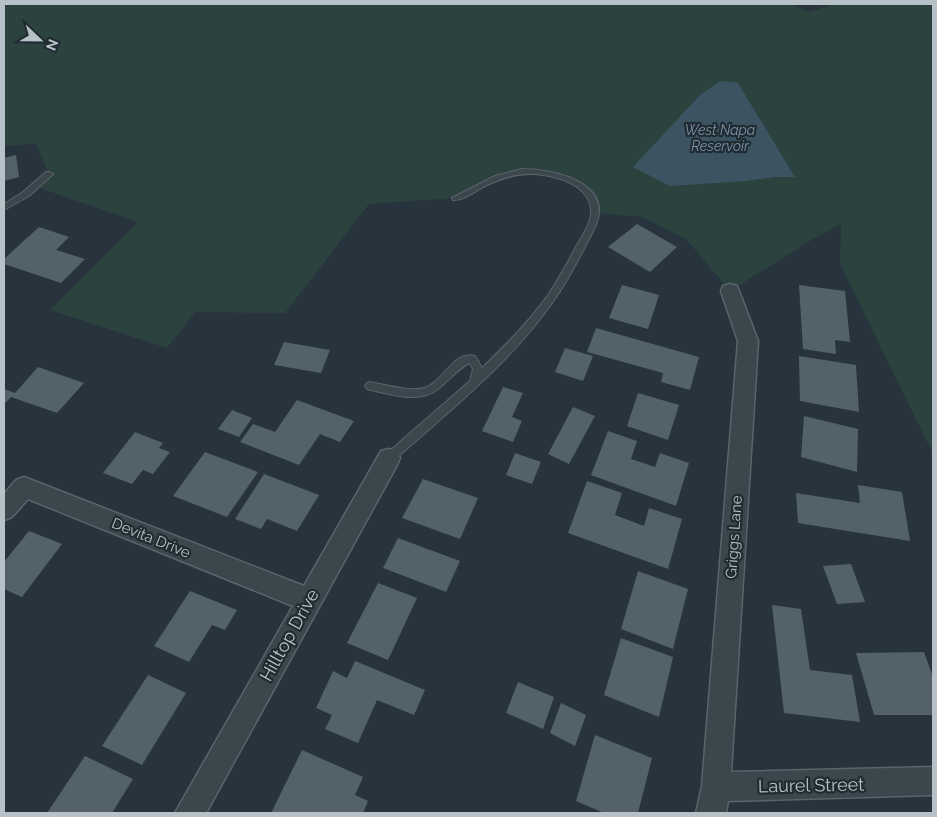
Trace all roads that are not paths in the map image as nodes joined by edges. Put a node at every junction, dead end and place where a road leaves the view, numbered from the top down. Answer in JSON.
{"nodes":[{"id":1,"x":49,"y":174,"type":"dead end"},
{"id":2,"x":456,"y":198,"type":"dead end"},
{"id":3,"x":4,"y":207,"type":"edge"},
{"id":4,"x":730,"y":291,"type":"dead end"},
{"id":5,"x":474,"y":383,"type":"junction"},
{"id":6,"x":370,"y":386,"type":"dead end"},
{"id":7,"x":389,"y":458,"type":"joint"},
{"id":8,"x":4,"y":510,"type":"edge"},
{"id":9,"x":308,"y":600,"type":"junction"},
{"id":10,"x":933,"y":781,"type":"edge"},
{"id":11,"x":716,"y":786,"type":"junction"},
{"id":12,"x":190,"y":813,"type":"edge"},
{"id":13,"x":711,"y":813,"type":"edge"}],
"edges":[{"from":1,"to":3,"type":"lane"},
{"from":2,"to":5,"type":"lane"},
{"from":4,"to":11,"type":"street","name":"Griggs Lane"},
{"from":5,"to":6,"type":"lane"},
{"from":5,"to":7,"type":"lane"},
{"from":7,"to":9,"type":"street","name":"Hilltop Drive"},
{"from":8,"to":9,"type":"street","name":"Devita Drive"},
{"from":9,"to":12,"type":"street","name":"Hilltop Drive"},
{"from":10,"to":11,"type":"street","name":"Laurel Street"},
{"from":11,"to":13,"type":"street"}]}
